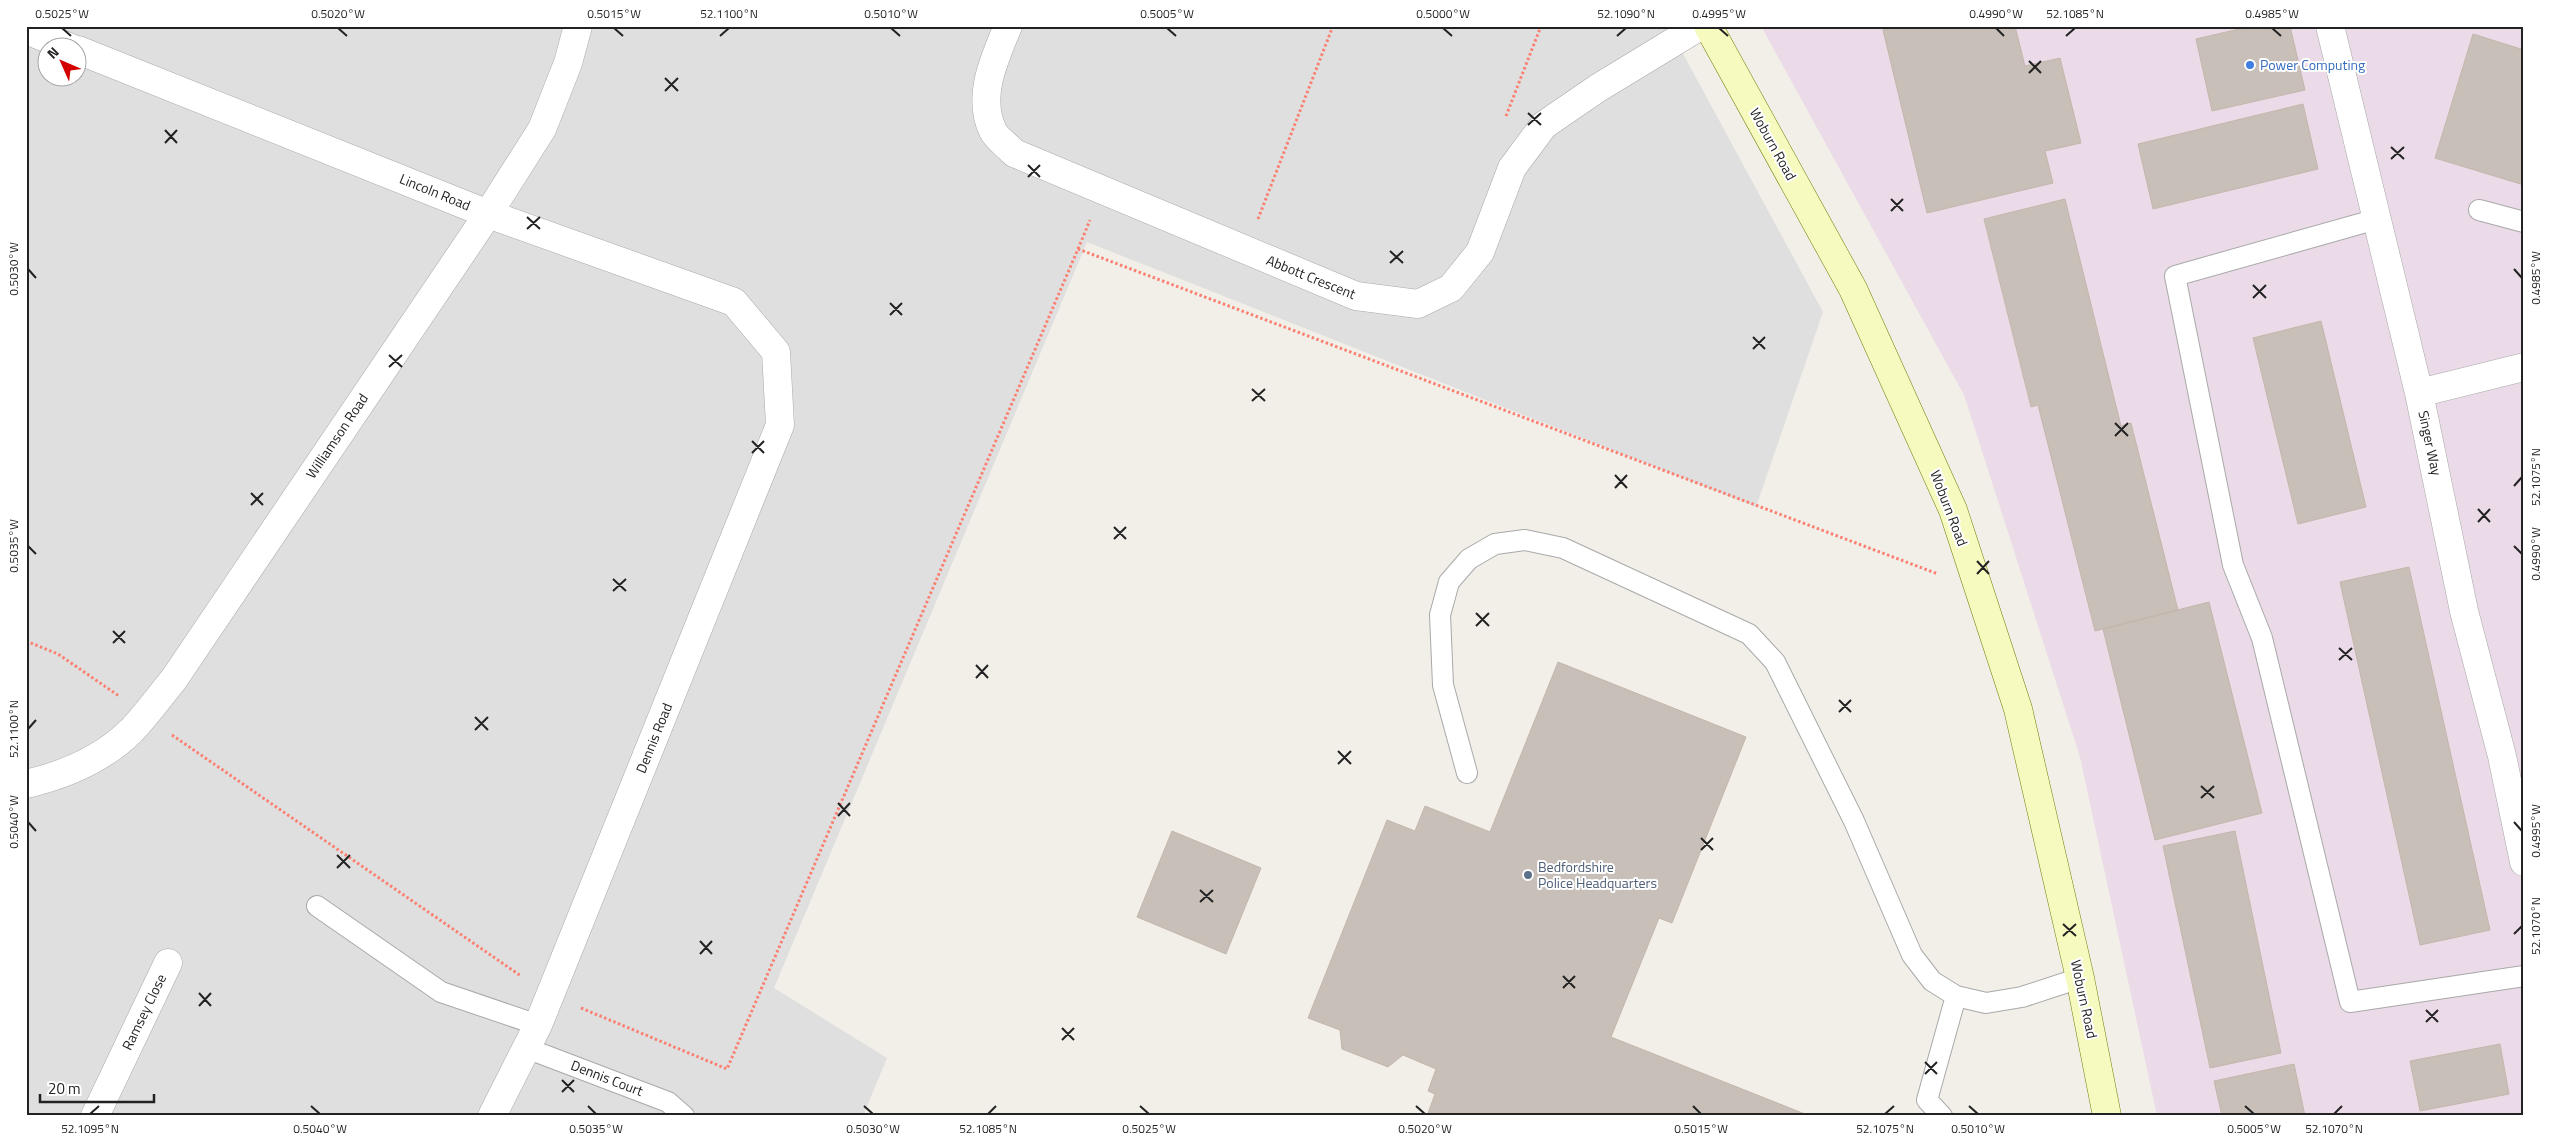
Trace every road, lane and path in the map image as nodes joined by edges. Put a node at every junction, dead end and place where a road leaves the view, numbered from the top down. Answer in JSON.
{"nodes":[{"id":1,"x":578,"y":26,"type":"edge"},
{"id":2,"x":1008,"y":26,"type":"edge"},
{"id":3,"x":1333,"y":26,"type":"edge"},
{"id":4,"x":1541,"y":26,"type":"edge"},
{"id":5,"x":1700,"y":26,"type":"edge"},
{"id":6,"x":1708,"y":26,"type":"edge"},
{"id":7,"x":2330,"y":26,"type":"edge"},
{"id":8,"x":26,"y":30,"type":"edge"},
{"id":9,"x":46,"y":38,"type":"edge"},
{"id":10,"x":88,"y":54,"type":"edge"},
{"id":11,"x":1512,"y":168,"type":"junction"},
{"id":12,"x":2479,"y":210,"type":"dead end"},
{"id":13,"x":488,"y":214,"type":"junction"},
{"id":14,"x":2377,"y":219,"type":"junction"},
{"id":15,"x":2524,"y":222,"type":"edge"},
{"id":16,"x":1246,"y":250,"type":"junction"},
{"id":17,"x":776,"y":352,"type":"joint"},
{"id":18,"x":2524,"y":367,"type":"edge"},
{"id":19,"x":2419,"y":393,"type":"junction"},
{"id":20,"x":1978,"y":589,"type":"junction"},
{"id":21,"x":26,"y":641,"type":"edge"},
{"id":22,"x":144,"y":716,"type":"junction"},
{"id":23,"x":1467,"y":773,"type":"dead end"},
{"id":24,"x":26,"y":784,"type":"edge"},
{"id":25,"x":2524,"y":862,"type":"edge"},
{"id":26,"x":317,"y":906,"type":"dead end"},
{"id":27,"x":168,"y":963,"type":"dead end"},
{"id":28,"x":2524,"y":976,"type":"edge"},
{"id":29,"x":2080,"y":978,"type":"junction"},
{"id":30,"x":550,"y":995,"type":"junction"},
{"id":31,"x":1956,"y":996,"type":"junction"},
{"id":32,"x":532,"y":1037,"type":"junction"},
{"id":33,"x":95,"y":1116,"type":"edge"},
{"id":34,"x":492,"y":1116,"type":"edge"},
{"id":35,"x":684,"y":1116,"type":"edge"},
{"id":36,"x":1942,"y":1116,"type":"edge"},
{"id":37,"x":2107,"y":1116,"type":"edge"}],
"edges":[{"from":1,"to":13,"type":"street","name":"Williamson Road"},
{"from":2,"to":16,"type":"street","name":"Abbott Crescent"},
{"from":3,"to":16,"type":"path"},
{"from":4,"to":11,"type":"path"},
{"from":5,"to":11,"type":"street","name":"Abbott Crescent"},
{"from":6,"to":20,"type":"main road","name":"Woburn Road"},
{"from":7,"to":14,"type":"street","name":"Singer Way"},
{"from":8,"to":9,"type":"street"},
{"from":10,"to":13,"type":"street","name":"Lincoln Road"},
{"from":11,"to":16,"type":"street","name":"Abbott Crescent"},
{"from":12,"to":15,"type":"lane"},
{"from":13,"to":17,"type":"street","name":"Lincoln Road"},
{"from":13,"to":22,"type":"street","name":"Williamson Road"},
{"from":14,"to":19,"type":"street","name":"Singer Way"},
{"from":14,"to":28,"type":"lane"},
{"from":17,"to":30,"type":"street","name":"Dennis Road"},
{"from":18,"to":19,"type":"street"},
{"from":19,"to":25,"type":"street","name":"Singer Way"},
{"from":20,"to":29,"type":"main road","name":"Woburn Road"},
{"from":20,"to":30,"type":"path"},
{"from":21,"to":22,"type":"path"},
{"from":22,"to":24,"type":"street","name":"Williamson Road"},
{"from":22,"to":30,"type":"path"},
{"from":23,"to":31,"type":"lane"},
{"from":26,"to":32,"type":"lane","name":"Dennis Court"},
{"from":27,"to":33,"type":"street","name":"Ramsey Close"},
{"from":29,"to":31,"type":"lane"},
{"from":29,"to":37,"type":"main road","name":"Woburn Road"},
{"from":30,"to":32,"type":"street","name":"Dennis Road"},
{"from":31,"to":36,"type":"lane"},
{"from":32,"to":34,"type":"street","name":"Dennis Road"},
{"from":32,"to":35,"type":"lane","name":"Dennis Court"}]}
